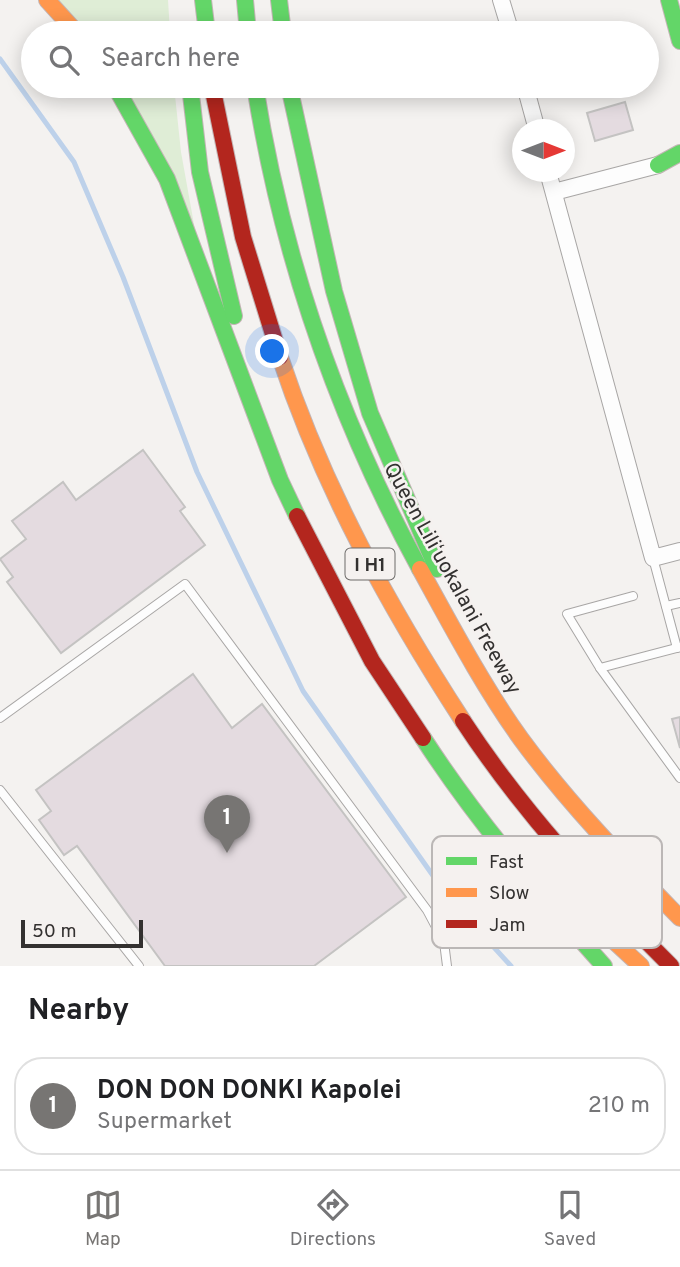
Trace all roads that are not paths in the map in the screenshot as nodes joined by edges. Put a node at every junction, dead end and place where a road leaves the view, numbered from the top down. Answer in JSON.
{"nodes":[{"id":1,"x":47,"y":0,"type":"edge"},
{"id":2,"x":203,"y":0,"type":"edge"},
{"id":3,"x":245,"y":0,"type":"edge"},
{"id":4,"x":279,"y":0,"type":"edge"},
{"id":5,"x":501,"y":0,"type":"edge"},
{"id":6,"x":669,"y":0,"type":"edge"},
{"id":7,"x":66,"y":21,"type":"edge"},
{"id":8,"x":206,"y":21,"type":"edge"},
{"id":9,"x":247,"y":21,"type":"edge"},
{"id":10,"x":282,"y":21,"type":"edge"},
{"id":11,"x":507,"y":21,"type":"edge"},
{"id":12,"x":680,"y":41,"type":"edge"},
{"id":13,"x":123,"y":98,"type":"edge"},
{"id":14,"x":192,"y":98,"type":"edge"},
{"id":15,"x":214,"y":98,"type":"edge"},
{"id":16,"x":257,"y":98,"type":"edge"},
{"id":17,"x":292,"y":98,"type":"edge"},
{"id":18,"x":528,"y":98,"type":"edge"},
{"id":19,"x":534,"y":119,"type":"edge"},
{"id":20,"x":680,"y":153,"type":"edge"},
{"id":21,"x":658,"y":165,"type":"junction"},
{"id":22,"x":680,"y":166,"type":"edge"},
{"id":23,"x":551,"y":182,"type":"edge"},
{"id":24,"x":554,"y":192,"type":"junction"},
{"id":25,"x":280,"y":480,"type":"junction"},
{"id":26,"x":680,"y":551,"type":"edge"},
{"id":27,"x":653,"y":558,"type":"junction"},
{"id":28,"x":633,"y":596,"type":"dead end"},
{"id":29,"x":680,"y":603,"type":"edge"},
{"id":30,"x":666,"y":606,"type":"junction"},
{"id":31,"x":678,"y":647,"type":"edge"},
{"id":32,"x":372,"y":661,"type":"junction"},
{"id":33,"x":600,"y":668,"type":"junction"},
{"id":34,"x":480,"y":676,"type":"junction"},
{"id":35,"x":0,"y":718,"type":"edge"},
{"id":36,"x":680,"y":778,"type":"edge"},
{"id":37,"x":0,"y":790,"type":"edge"},
{"id":38,"x":493,"y":836,"type":"edge"},
{"id":39,"x":513,"y":836,"type":"edge"},
{"id":40,"x":549,"y":836,"type":"edge"},
{"id":41,"x":601,"y":836,"type":"edge"},
{"id":42,"x":662,"y":900,"type":"edge"},
{"id":43,"x":680,"y":918,"type":"edge"},
{"id":44,"x":432,"y":921,"type":"edge"},
{"id":45,"x":445,"y":948,"type":"edge"},
{"id":46,"x":588,"y":948,"type":"edge"},
{"id":47,"x":622,"y":948,"type":"edge"},
{"id":48,"x":654,"y":948,"type":"edge"},
{"id":49,"x":139,"y":966,"type":"edge"},
{"id":50,"x":447,"y":966,"type":"edge"},
{"id":51,"x":604,"y":966,"type":"edge"},
{"id":52,"x":641,"y":966,"type":"edge"},
{"id":53,"x":671,"y":966,"type":"edge"}],
"edges":[{"from":1,"to":7,"type":"main road"},
{"from":2,"to":8,"type":"main road"},
{"from":3,"to":9,"type":"main road"},
{"from":4,"to":10,"type":"main road"},
{"from":5,"to":11,"type":"street"},
{"from":6,"to":12,"type":"main road"},
{"from":13,"to":25,"type":"main road"},
{"from":14,"to":25,"type":"main road"},
{"from":15,"to":40,"type":"main road","number":"I H1"},
{"from":16,"to":34,"type":"main road","name":"Queen Liliʻuokalani Freeway","number":"I H1"},
{"from":17,"to":34,"type":"main road"},
{"from":18,"to":19,"type":"street"},
{"from":20,"to":21,"type":"main road"},
{"from":21,"to":22,"type":"main road"},
{"from":21,"to":24,"type":"street"},
{"from":23,"to":24,"type":"street"},
{"from":24,"to":27,"type":"street"},
{"from":25,"to":32,"type":"main road"},
{"from":26,"to":27,"type":"street"},
{"from":27,"to":30,"type":"lane"},
{"from":28,"to":33,"type":"lane"},
{"from":29,"to":30,"type":"lane"},
{"from":30,"to":31,"type":"lane"},
{"from":31,"to":33,"type":"lane"},
{"from":32,"to":38,"type":"main road"},
{"from":32,"to":39,"type":"main road"},
{"from":33,"to":36,"type":"lane"},
{"from":34,"to":41,"type":"main road","name":"Queen Liliʻuokalani Freeway","number":"I H1"},
{"from":35,"to":44,"type":"lane"},
{"from":37,"to":49,"type":"lane"},
{"from":42,"to":43,"type":"main road","name":"Queen Liliʻuokalani Freeway","number":"I H1"},
{"from":45,"to":50,"type":"lane"},
{"from":46,"to":51,"type":"main road"},
{"from":47,"to":52,"type":"main road"},
{"from":48,"to":53,"type":"main road","number":"I H1"}]}
